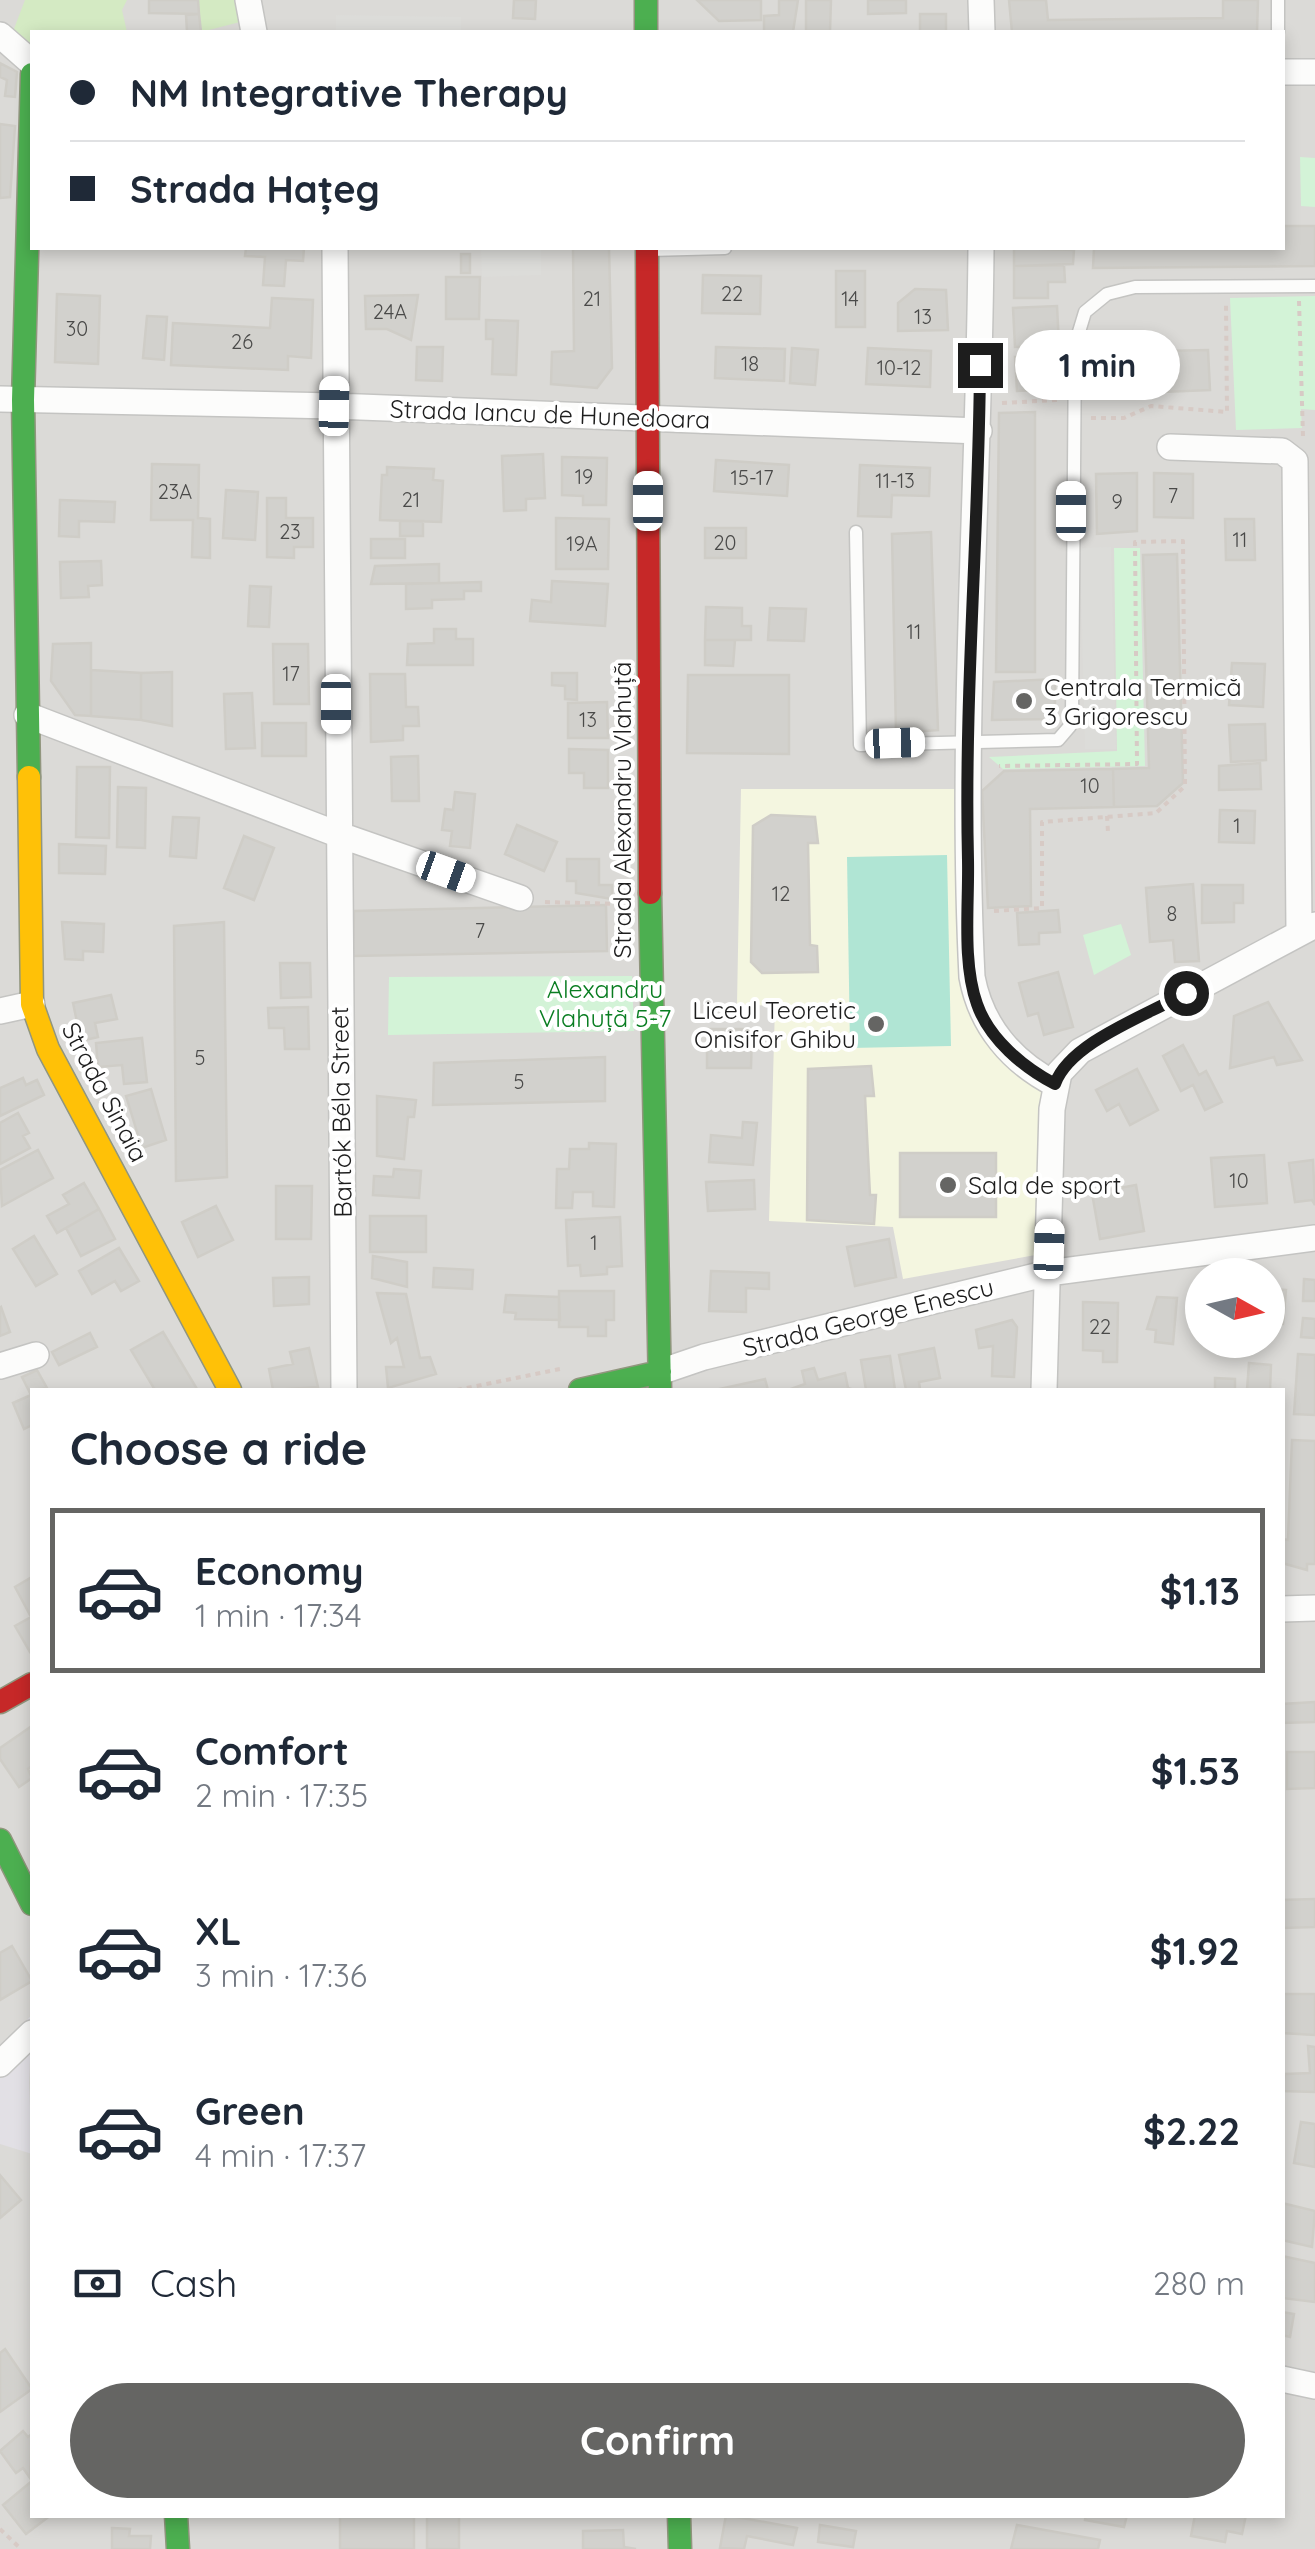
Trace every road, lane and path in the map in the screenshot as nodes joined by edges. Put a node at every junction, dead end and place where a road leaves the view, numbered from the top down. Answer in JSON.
{"nodes":[{"id":1,"x":248,"y":0,"type":"edge"},
{"id":2,"x":646,"y":0,"type":"edge"},
{"id":3,"x":981,"y":0,"type":"edge"},
{"id":4,"x":1278,"y":0,"type":"edge"},
{"id":5,"x":249,"y":30,"type":"edge"},
{"id":6,"x":646,"y":30,"type":"edge"},
{"id":7,"x":982,"y":30,"type":"edge"},
{"id":8,"x":1278,"y":30,"type":"edge"},
{"id":9,"x":0,"y":35,"type":"edge"},
{"id":10,"x":30,"y":61,"type":"edge"},
{"id":11,"x":1285,"y":72,"type":"edge"},
{"id":12,"x":1315,"y":72,"type":"edge"},
{"id":13,"x":30,"y":105,"type":"edge"},
{"id":14,"x":335,"y":250,"type":"edge"},
{"id":15,"x":647,"y":250,"type":"edge"},
{"id":16,"x":981,"y":250,"type":"edge"},
{"id":17,"x":1299,"y":286,"type":"junction"},
{"id":18,"x":1315,"y":286,"type":"edge"},
{"id":19,"x":1226,"y":290,"type":"junction"},
{"id":20,"x":11,"y":399,"type":"edge"},
{"id":21,"x":1072,"y":399,"type":"junction"},
{"id":22,"x":980,"y":404,"type":"junction"},
{"id":23,"x":334,"y":406,"type":"junction"},
{"id":24,"x":648,"y":417,"type":"junction"},
{"id":25,"x":1071,"y":419,"type":"junction"},
{"id":26,"x":979,"y":430,"type":"junction"},
{"id":27,"x":1170,"y":447,"type":"dead end"},
{"id":28,"x":1294,"y":461,"type":"junction"},
{"id":29,"x":856,"y":532,"type":"dead end"},
{"id":30,"x":27,"y":715,"type":"junction"},
{"id":31,"x":965,"y":740,"type":"junction"},
{"id":32,"x":999,"y":766,"type":"dead end"},
{"id":33,"x":1108,"y":816,"type":"junction"},
{"id":34,"x":1108,"y":832,"type":"dead end"},
{"id":35,"x":337,"y":834,"type":"junction"},
{"id":36,"x":520,"y":898,"type":"joint"},
{"id":37,"x":649,"y":910,"type":"junction"},
{"id":38,"x":994,"y":911,"type":"dead end"},
{"id":39,"x":1307,"y":927,"type":"edge"},
{"id":40,"x":32,"y":1004,"type":"junction"},
{"id":41,"x":0,"y":1011,"type":"edge"},
{"id":42,"x":1055,"y":1084,"type":"junction"},
{"id":43,"x":1315,"y":1238,"type":"edge"},
{"id":44,"x":1048,"y":1273,"type":"junction"},
{"id":45,"x":36,"y":1355,"type":"dead end"},
{"id":46,"x":0,"y":1366,"type":"edge"},
{"id":47,"x":572,"y":1367,"type":"dead end"},
{"id":48,"x":660,"y":1381,"type":"edge"},
{"id":49,"x":229,"y":1388,"type":"edge"},
{"id":50,"x":344,"y":1388,"type":"edge"},
{"id":51,"x":467,"y":1388,"type":"edge"},
{"id":52,"x":598,"y":1388,"type":"edge"},
{"id":53,"x":1044,"y":1388,"type":"edge"},
{"id":54,"x":1285,"y":1608,"type":"edge"},
{"id":55,"x":1315,"y":1608,"type":"edge"},
{"id":56,"x":30,"y":1685,"type":"edge"},
{"id":57,"x":0,"y":1702,"type":"edge"},
{"id":58,"x":0,"y":1840,"type":"edge"},
{"id":59,"x":30,"y":1900,"type":"edge"},
{"id":60,"x":30,"y":2035,"type":"edge"},
{"id":61,"x":0,"y":2064,"type":"edge"},
{"id":62,"x":1285,"y":2380,"type":"edge"},
{"id":63,"x":1315,"y":2386,"type":"edge"},
{"id":64,"x":176,"y":2518,"type":"edge"},
{"id":65,"x":679,"y":2518,"type":"edge"},
{"id":66,"x":0,"y":2529,"type":"edge"},
{"id":67,"x":21,"y":2549,"type":"edge"},
{"id":68,"x":178,"y":2549,"type":"edge"},
{"id":69,"x":680,"y":2549,"type":"edge"}],
"edges":[{"from":1,"to":5,"type":"street"},
{"from":2,"to":6,"type":"street"},
{"from":3,"to":7,"type":"street"},
{"from":4,"to":8,"type":"lane"},
{"from":9,"to":10,"type":"street"},
{"from":11,"to":12,"type":"street"},
{"from":13,"to":20,"type":"street","name":"Strada Sinaia"},
{"from":14,"to":23,"type":"street","name":"Bartók Béla Street"},
{"from":15,"to":24,"type":"street","name":"Strada Alexandru Vlahuță"},
{"from":16,"to":22,"type":"street"},
{"from":17,"to":18,"type":"lane"},
{"from":17,"to":19,"type":"lane"},
{"from":17,"to":28,"type":"path"},
{"from":19,"to":21,"type":"lane"},
{"from":19,"to":25,"type":"path"},
{"from":20,"to":23,"type":"street","name":"Strada Iancu de Hunedoara"},
{"from":20,"to":30,"type":"street","name":"Strada Sinaia"},
{"from":21,"to":22,"type":"path"},
{"from":21,"to":25,"type":"lane"},
{"from":22,"to":26,"type":"street"},
{"from":23,"to":24,"type":"street","name":"Strada Iancu de Hunedoara"},
{"from":23,"to":35,"type":"street","name":"Bartók Béla Street"},
{"from":24,"to":26,"type":"street","name":"Strada Iancu de Hunedoara"},
{"from":24,"to":37,"type":"street","name":"Strada Alexandru Vlahuță"},
{"from":25,"to":31,"type":"lane"},
{"from":26,"to":31,"type":"street"},
{"from":27,"to":28,"type":"street"},
{"from":28,"to":39,"type":"street"},
{"from":29,"to":31,"type":"lane"},
{"from":30,"to":35,"type":"street"},
{"from":30,"to":40,"type":"street","name":"Strada Sinaia"},
{"from":31,"to":42,"type":"street"},
{"from":32,"to":33,"type":"path"},
{"from":33,"to":34,"type":"path"},
{"from":33,"to":38,"type":"path"},
{"from":35,"to":36,"type":"street"},
{"from":35,"to":50,"type":"street","name":"Bartók Béla Street"},
{"from":36,"to":37,"type":"path"},
{"from":37,"to":48,"type":"street","name":"Strada Alexandru Vlahuță"},
{"from":39,"to":42,"type":"street"},
{"from":40,"to":41,"type":"street"},
{"from":40,"to":49,"type":"street","name":"Strada Sinaia"},
{"from":42,"to":44,"type":"street"},
{"from":43,"to":44,"type":"street","name":"Strada George Enescu"},
{"from":44,"to":48,"type":"street","name":"Strada George Enescu"},
{"from":44,"to":53,"type":"street"},
{"from":45,"to":46,"type":"street"},
{"from":47,"to":51,"type":"path"},
{"from":48,"to":52,"type":"street"},
{"from":54,"to":55,"type":"street"},
{"from":56,"to":57,"type":"street"},
{"from":58,"to":59,"type":"street"},
{"from":60,"to":61,"type":"street"},
{"from":62,"to":63,"type":"street"},
{"from":64,"to":68,"type":"street"},
{"from":65,"to":69,"type":"street"},
{"from":66,"to":67,"type":"path"}]}
